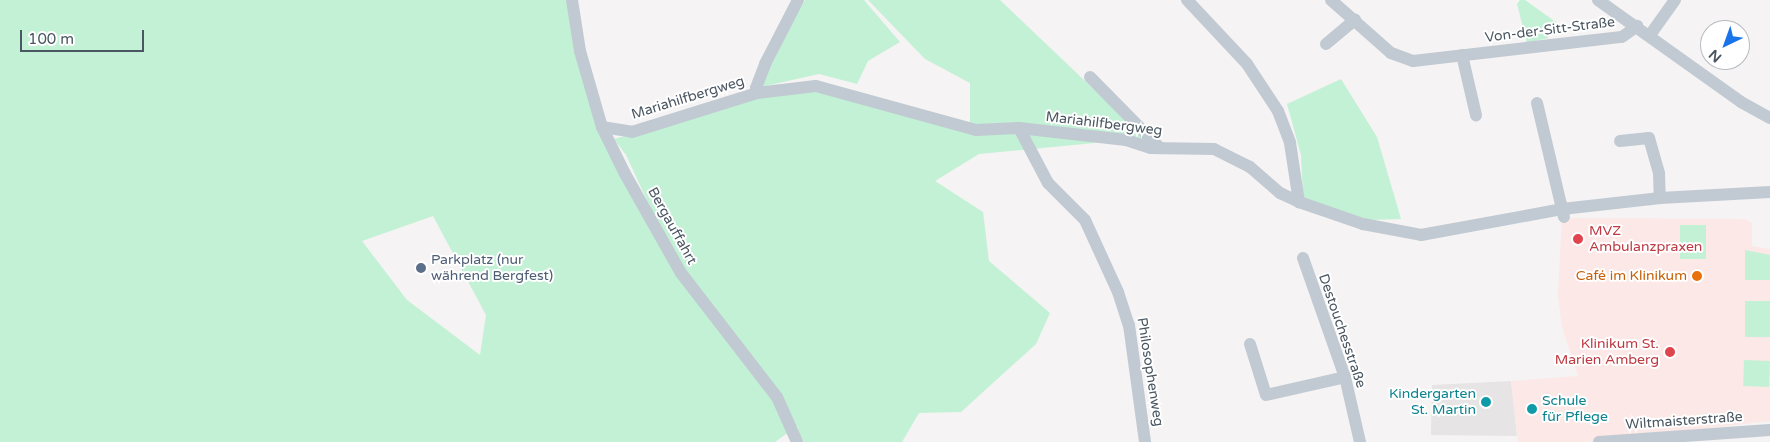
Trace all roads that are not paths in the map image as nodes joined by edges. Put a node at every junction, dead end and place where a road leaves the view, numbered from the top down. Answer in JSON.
{"nodes":[{"id":1,"x":572,"y":0,"type":"edge"},
{"id":2,"x":798,"y":0,"type":"edge"},
{"id":3,"x":1187,"y":0,"type":"edge"},
{"id":4,"x":1331,"y":0,"type":"edge"},
{"id":5,"x":1598,"y":0,"type":"edge"},
{"id":6,"x":1675,"y":0,"type":"edge"},
{"id":7,"x":1355,"y":20,"type":"junction"},
{"id":8,"x":1637,"y":26,"type":"junction"},
{"id":9,"x":1650,"y":35,"type":"junction"},
{"id":10,"x":1326,"y":44,"type":"dead end"},
{"id":11,"x":1462,"y":55,"type":"junction"},
{"id":12,"x":1090,"y":77,"type":"dead end"},
{"id":13,"x":758,"y":93,"type":"junction"},
{"id":14,"x":1537,"y":103,"type":"dead end"},
{"id":15,"x":1476,"y":115,"type":"dead end"},
{"id":16,"x":1770,"y":118,"type":"edge"},
{"id":17,"x":602,"y":127,"type":"junction"},
{"id":18,"x":1019,"y":128,"type":"junction"},
{"id":19,"x":1620,"y":141,"type":"dead end"},
{"id":20,"x":1160,"y":148,"type":"junction"},
{"id":21,"x":1770,"y":192,"type":"edge"},
{"id":22,"x":1660,"y":198,"type":"junction"},
{"id":23,"x":1299,"y":202,"type":"junction"},
{"id":24,"x":1563,"y":213,"type":"junction"},
{"id":25,"x":1303,"y":258,"type":"dead end"},
{"id":26,"x":1250,"y":344,"type":"dead end"},
{"id":27,"x":1345,"y":377,"type":"junction"},
{"id":28,"x":1770,"y":430,"type":"edge"},
{"id":29,"x":1720,"y":438,"type":"edge"},
{"id":30,"x":1638,"y":441,"type":"edge"},
{"id":31,"x":796,"y":442,"type":"edge"},
{"id":32,"x":1145,"y":442,"type":"edge"},
{"id":33,"x":1360,"y":442,"type":"edge"},
{"id":34,"x":1599,"y":442,"type":"edge"}],
"edges":[{"from":1,"to":17,"type":"street","name":"Bergauffahrt"},
{"from":2,"to":13,"type":"street"},
{"from":3,"to":23,"type":"street"},
{"from":4,"to":7,"type":"street","name":"Von-der-Sitt-Straße"},
{"from":5,"to":8,"type":"street"},
{"from":6,"to":9,"type":"street"},
{"from":7,"to":10,"type":"street"},
{"from":7,"to":11,"type":"street","name":"Von-der-Sitt-Straße"},
{"from":8,"to":9,"type":"street"},
{"from":8,"to":11,"type":"street","name":"Von-der-Sitt-Straße"},
{"from":9,"to":16,"type":"street"},
{"from":11,"to":15,"type":"street"},
{"from":12,"to":20,"type":"street"},
{"from":13,"to":17,"type":"street","name":"Mariahilfbergweg"},
{"from":13,"to":18,"type":"street","name":"Mariahilfbergweg"},
{"from":14,"to":24,"type":"street"},
{"from":17,"to":31,"type":"street","name":"Bergauffahrt"},
{"from":18,"to":20,"type":"street","name":"Mariahilfbergweg"},
{"from":18,"to":32,"type":"street","name":"Philosophenweg"},
{"from":19,"to":22,"type":"street"},
{"from":20,"to":23,"type":"street","name":"Mariahilfbergweg"},
{"from":21,"to":22,"type":"street","name":"Mariahilfbergweg"},
{"from":22,"to":24,"type":"street","name":"Mariahilfbergweg"},
{"from":23,"to":24,"type":"street","name":"Mariahilfbergweg"},
{"from":25,"to":27,"type":"street","name":"Destouchesstraße"},
{"from":26,"to":27,"type":"street"},
{"from":27,"to":33,"type":"street","name":"Destouchesstraße"},
{"from":28,"to":29,"type":"street","name":"Wiltmaisterstraße"},
{"from":29,"to":30,"type":"street","name":"Wiltmaisterstraße"},
{"from":30,"to":34,"type":"street","name":"Wiltmaisterstraße"}]}
